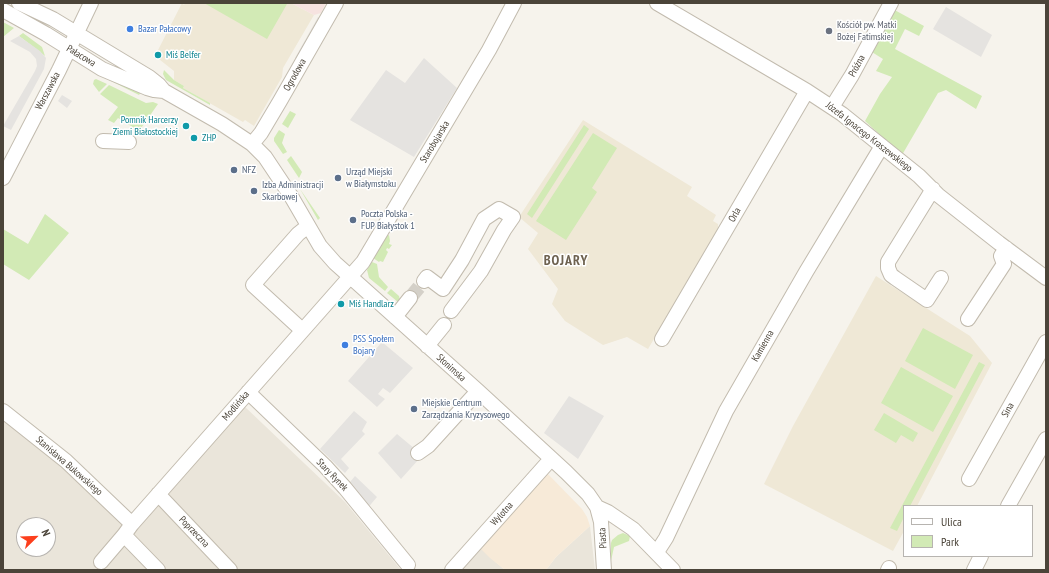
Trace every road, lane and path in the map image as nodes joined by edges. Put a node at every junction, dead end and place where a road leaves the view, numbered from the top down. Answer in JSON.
{"nodes":[{"id":1,"x":19,"y":3,"type":"edge"},
{"id":2,"x":91,"y":3,"type":"edge"},
{"id":3,"x":336,"y":3,"type":"edge"},
{"id":4,"x":514,"y":3,"type":"edge"},
{"id":5,"x":657,"y":3,"type":"edge"},
{"id":6,"x":892,"y":3,"type":"edge"},
{"id":7,"x":3,"y":10,"type":"edge"},
{"id":8,"x":77,"y":33,"type":"junction"},
{"id":9,"x":69,"y":49,"type":"junction"},
{"id":10,"x":164,"y":91,"type":"junction"},
{"id":11,"x":807,"y":91,"type":"junction"},
{"id":12,"x":832,"y":107,"type":"junction"},
{"id":13,"x":104,"y":141,"type":"dead end"},
{"id":14,"x":128,"y":142,"type":"dead end"},
{"id":15,"x":252,"y":144,"type":"junction"},
{"id":16,"x":882,"y":146,"type":"junction"},
{"id":17,"x":3,"y":178,"type":"edge"},
{"id":18,"x":933,"y":189,"type":"junction"},
{"id":19,"x":308,"y":226,"type":"junction"},
{"id":20,"x":1006,"y":248,"type":"junction"},
{"id":21,"x":350,"y":278,"type":"junction"},
{"id":22,"x":941,"y":278,"type":"dead end"},
{"id":23,"x":1046,"y":278,"type":"edge"},
{"id":24,"x":424,"y":281,"type":"dead end"},
{"id":25,"x":410,"y":298,"type":"tunnel mouth"},
{"id":26,"x":451,"y":311,"type":"dead end"},
{"id":27,"x":395,"y":317,"type":"junction"},
{"id":28,"x":968,"y":319,"type":"dead end"},
{"id":29,"x":444,"y":325,"type":"dead end"},
{"id":30,"x":302,"y":330,"type":"junction"},
{"id":31,"x":662,"y":339,"type":"dead end"},
{"id":32,"x":1046,"y":342,"type":"edge"},
{"id":33,"x":427,"y":346,"type":"junction"},
{"id":34,"x":478,"y":391,"type":"junction"},
{"id":35,"x":248,"y":392,"type":"junction"},
{"id":36,"x":3,"y":411,"type":"edge"},
{"id":37,"x":1046,"y":439,"type":"edge"},
{"id":38,"x":418,"y":453,"type":"dead end"},
{"id":39,"x":551,"y":459,"type":"junction"},
{"id":40,"x":969,"y":479,"type":"dead end"},
{"id":41,"x":158,"y":494,"type":"junction"},
{"id":42,"x":1009,"y":505,"type":"edge"},
{"id":43,"x":597,"y":507,"type":"junction"},
{"id":44,"x":128,"y":529,"type":"junction"},
{"id":45,"x":657,"y":552,"type":"junction"},
{"id":46,"x":980,"y":557,"type":"edge"},
{"id":47,"x":101,"y":562,"type":"dead end"},
{"id":48,"x":408,"y":566,"type":"dead end"},
{"id":49,"x":158,"y":570,"type":"edge"},
{"id":50,"x":230,"y":570,"type":"edge"},
{"id":51,"x":452,"y":570,"type":"edge"},
{"id":52,"x":604,"y":570,"type":"edge"},
{"id":53,"x":673,"y":570,"type":"edge"},
{"id":54,"x":974,"y":570,"type":"edge"}],
"edges":[{"from":1,"to":8,"type":"street","name":"Pałacowa"},
{"from":2,"to":8,"type":"street","name":"Warszawska"},
{"from":3,"to":15,"type":"street","name":"Ogrodowa"},
{"from":4,"to":21,"type":"street","name":"Starobojarska"},
{"from":5,"to":11,"type":"street","name":"Józefa Ignacego Kraszewskiego"},
{"from":6,"to":12,"type":"street","name":"Próżna"},
{"from":7,"to":9,"type":"street","name":"Pałacowa"},
{"from":8,"to":9,"type":"street","name":"Warszawska"},
{"from":8,"to":10,"type":"street","name":"Pałacowa"},
{"from":9,"to":10,"type":"street","name":"Pałacowa"},
{"from":9,"to":17,"type":"street","name":"Warszawska"},
{"from":10,"to":15,"type":"street","name":"Pałacowa"},
{"from":11,"to":12,"type":"street","name":"Józefa Ignacego Kraszewskiego"},
{"from":11,"to":31,"type":"street","name":"Orla"},
{"from":12,"to":16,"type":"street","name":"Józefa Ignacego Kraszewskiego"},
{"from":13,"to":14,"type":"street"},
{"from":15,"to":19,"type":"street","name":"Słonimska"},
{"from":16,"to":18,"type":"street","name":"Józefa Ignacego Kraszewskiego"},
{"from":16,"to":45,"type":"street","name":"Kamienna"},
{"from":18,"to":20,"type":"street","name":"Józefa Ignacego Kraszewskiego"},
{"from":18,"to":22,"type":"street"},
{"from":19,"to":21,"type":"street","name":"Słonimska"},
{"from":19,"to":30,"type":"street"},
{"from":20,"to":23,"type":"street","name":"Józefa Ignacego Kraszewskiego"},
{"from":20,"to":28,"type":"street"},
{"from":21,"to":27,"type":"street","name":"Słonimska"},
{"from":21,"to":30,"type":"street","name":"Modlińska"},
{"from":24,"to":26,"type":"street"},
{"from":25,"to":27,"type":"street"},
{"from":27,"to":33,"type":"street","name":"Słonimska"},
{"from":29,"to":33,"type":"street"},
{"from":30,"to":35,"type":"street","name":"Modlińska"},
{"from":32,"to":40,"type":"street","name":"Sina"},
{"from":33,"to":34,"type":"street","name":"Słonimska"},
{"from":34,"to":38,"type":"street"},
{"from":34,"to":39,"type":"street","name":"Słonimska"},
{"from":35,"to":41,"type":"street","name":"Modlińska"},
{"from":35,"to":48,"type":"street","name":"Stary Rynek"},
{"from":36,"to":44,"type":"street","name":"Stanisława Bukowskiego"},
{"from":37,"to":42,"type":"street"},
{"from":39,"to":43,"type":"street","name":"Słonimska"},
{"from":39,"to":51,"type":"street","name":"Wylotna"},
{"from":41,"to":44,"type":"street","name":"Modlińska"},
{"from":41,"to":50,"type":"street","name":"Poprzeczna"},
{"from":43,"to":45,"type":"street","name":"Słonimska"},
{"from":43,"to":52,"type":"street","name":"Piasta"},
{"from":44,"to":47,"type":"street","name":"Modlińska"},
{"from":44,"to":49,"type":"street"},
{"from":45,"to":53,"type":"street","name":"Słonimska"},
{"from":46,"to":54,"type":"street"}]}
